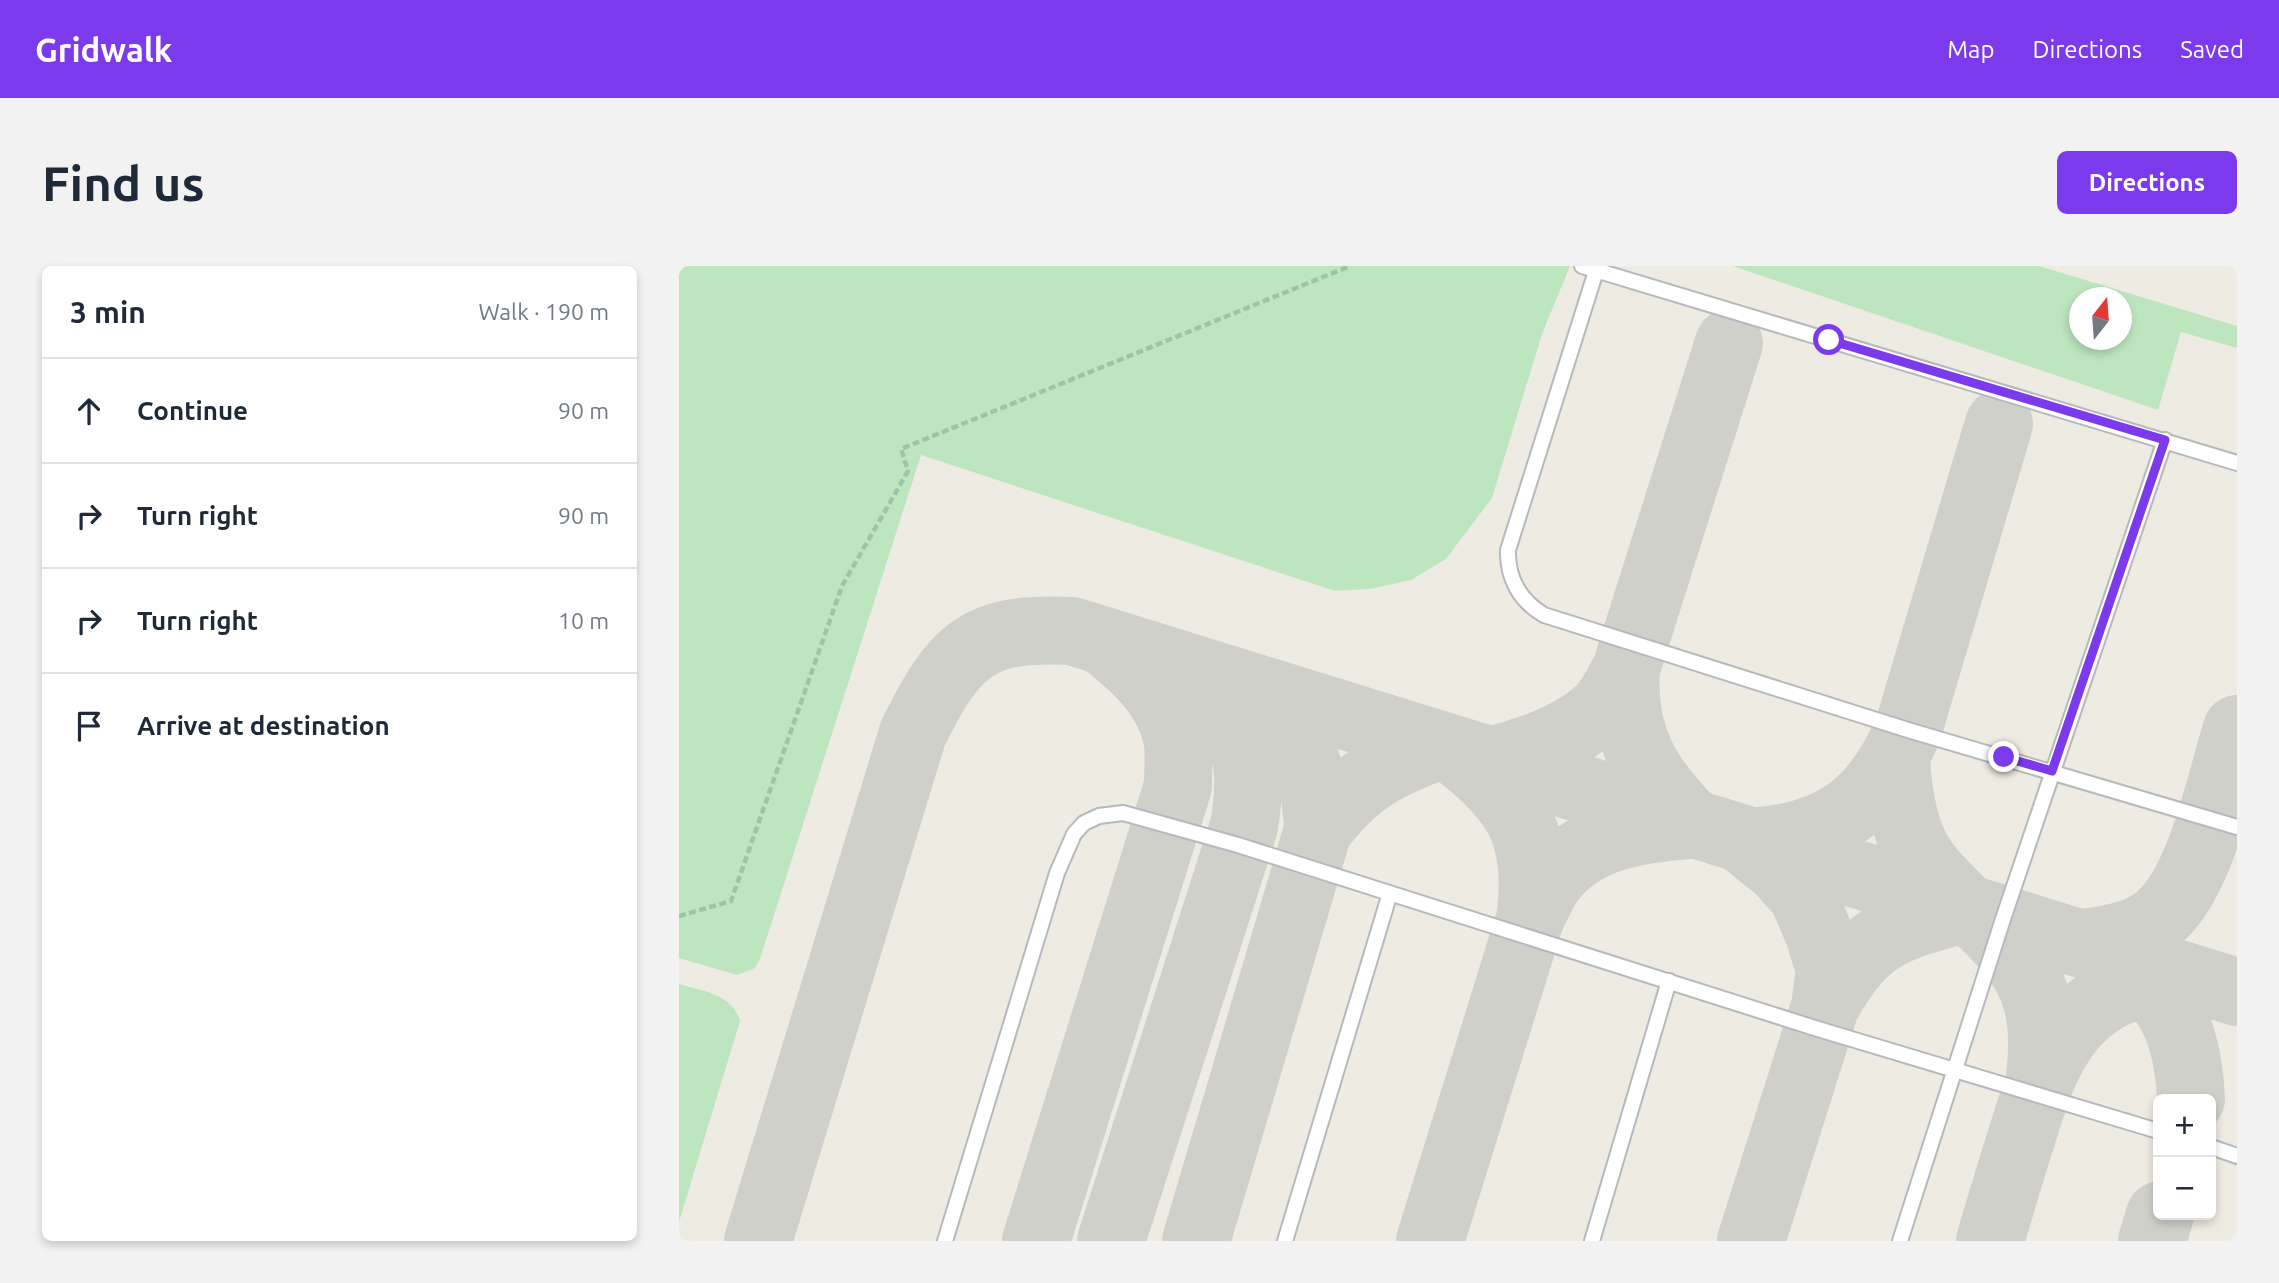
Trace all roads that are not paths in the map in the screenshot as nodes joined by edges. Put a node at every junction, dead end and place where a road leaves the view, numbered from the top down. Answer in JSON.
{"nodes":[{"id":1,"x":1589,"y":268,"type":"edge"},
{"id":2,"x":2165,"y":440,"type":"junction"},
{"id":3,"x":2237,"y":463,"type":"edge"},
{"id":4,"x":2052,"y":771,"type":"junction"},
{"id":5,"x":2237,"y":827,"type":"edge"},
{"id":6,"x":1390,"y":892,"type":"junction"},
{"id":7,"x":1668,"y":981,"type":"junction"},
{"id":8,"x":1956,"y":1069,"type":"junction"},
{"id":9,"x":2153,"y":1129,"type":"edge"},
{"id":10,"x":2216,"y":1149,"type":"edge"},
{"id":11,"x":2237,"y":1156,"type":"edge"},
{"id":12,"x":945,"y":1241,"type":"edge"},
{"id":13,"x":1285,"y":1241,"type":"edge"},
{"id":14,"x":1592,"y":1241,"type":"edge"},
{"id":15,"x":1900,"y":1241,"type":"edge"}],
"edges":[{"from":1,"to":2,"type":"lane"},
{"from":1,"to":4,"type":"lane"},
{"from":2,"to":3,"type":"lane"},
{"from":2,"to":4,"type":"lane"},
{"from":4,"to":5,"type":"lane"},
{"from":4,"to":8,"type":"lane"},
{"from":6,"to":7,"type":"lane"},
{"from":6,"to":12,"type":"lane"},
{"from":6,"to":13,"type":"lane"},
{"from":7,"to":8,"type":"lane"},
{"from":7,"to":14,"type":"lane"},
{"from":8,"to":9,"type":"lane"},
{"from":8,"to":15,"type":"lane"},
{"from":10,"to":11,"type":"lane"}]}
